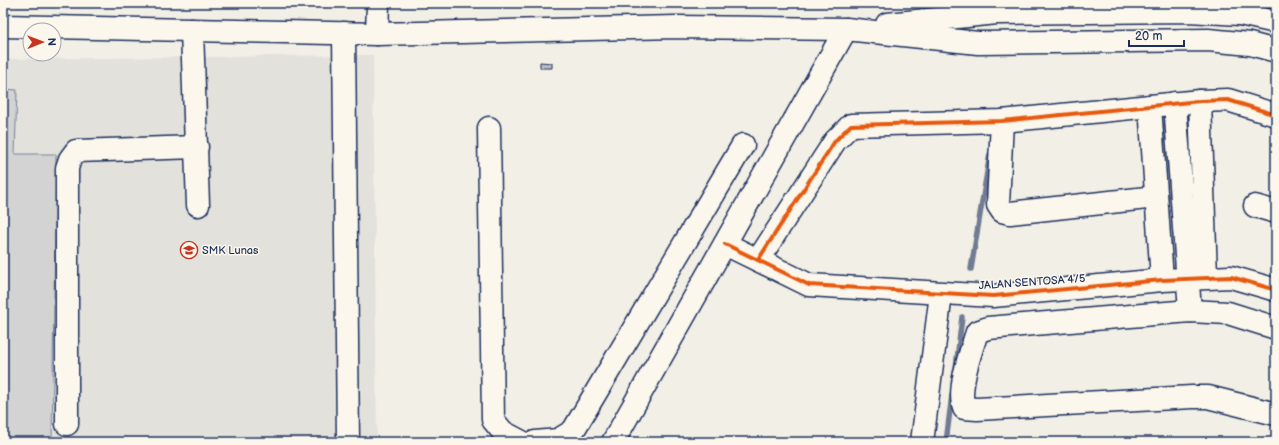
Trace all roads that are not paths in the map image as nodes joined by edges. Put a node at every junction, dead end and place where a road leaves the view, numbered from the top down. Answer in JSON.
{"nodes":[{"id":1,"x":378,"y":3,"type":"edge"},
{"id":2,"x":1246,"y":9,"type":"edge"},
{"id":3,"x":1276,"y":22,"type":"edge"},
{"id":4,"x":3,"y":26,"type":"edge"},
{"id":5,"x":846,"y":29,"type":"junction"},
{"id":6,"x":192,"y":30,"type":"junction"},
{"id":7,"x":344,"y":33,"type":"junction"},
{"id":8,"x":377,"y":34,"type":"junction"},
{"id":9,"x":1276,"y":51,"type":"edge"},
{"id":10,"x":1200,"y":101,"type":"junction"},
{"id":11,"x":1175,"y":103,"type":"junction"},
{"id":12,"x":1150,"y":106,"type":"junction"},
{"id":13,"x":1276,"y":115,"type":"edge"},
{"id":14,"x":1002,"y":120,"type":"junction"},
{"id":15,"x":489,"y":128,"type":"dead end"},
{"id":16,"x":743,"y":145,"type":"dead end"},
{"id":17,"x":196,"y":146,"type":"junction"},
{"id":18,"x":717,"y":188,"type":"junction"},
{"id":19,"x":1156,"y":198,"type":"junction"},
{"id":20,"x":748,"y":202,"type":"junction"},
{"id":21,"x":198,"y":205,"type":"dead end"},
{"id":22,"x":725,"y":244,"type":"junction"},
{"id":23,"x":758,"y":260,"type":"junction"},
{"id":24,"x":1196,"y":278,"type":"junction"},
{"id":25,"x":1162,"y":280,"type":"junction"},
{"id":26,"x":1276,"y":290,"type":"edge"},
{"id":27,"x":941,"y":294,"type":"junction"},
{"id":28,"x":1190,"y":311,"type":"junction"},
{"id":29,"x":1276,"y":328,"type":"edge"},
{"id":30,"x":1276,"y":414,"type":"edge"},
{"id":31,"x":66,"y":424,"type":"dead end"},
{"id":32,"x":348,"y":442,"type":"edge"},
{"id":33,"x":522,"y":442,"type":"edge"},
{"id":34,"x":534,"y":442,"type":"edge"},
{"id":35,"x":613,"y":442,"type":"edge"},
{"id":36,"x":922,"y":442,"type":"edge"}],
"edges":[{"from":1,"to":8,"type":"street"},
{"from":2,"to":3,"type":"street"},
{"from":2,"to":5,"type":"street"},
{"from":4,"to":6,"type":"street"},
{"from":5,"to":8,"type":"street"},
{"from":5,"to":9,"type":"street"},
{"from":5,"to":20,"type":"street"},
{"from":6,"to":7,"type":"street"},
{"from":6,"to":17,"type":"street"},
{"from":7,"to":8,"type":"street"},
{"from":7,"to":32,"type":"street"},
{"from":10,"to":11,"type":"street"},
{"from":10,"to":13,"type":"street"},
{"from":10,"to":24,"type":"street"},
{"from":11,"to":12,"type":"street"},
{"from":11,"to":24,"type":"street"},
{"from":12,"to":14,"type":"street"},
{"from":12,"to":19,"type":"street"},
{"from":14,"to":19,"type":"street"},
{"from":14,"to":23,"type":"street"},
{"from":15,"to":33,"type":"street"},
{"from":16,"to":18,"type":"street"},
{"from":17,"to":21,"type":"street"},
{"from":17,"to":31,"type":"street"},
{"from":18,"to":20,"type":"street"},
{"from":18,"to":34,"type":"street"},
{"from":19,"to":25,"type":"street"},
{"from":20,"to":22,"type":"street"},
{"from":22,"to":23,"type":"street","name":"JALAN SENTOSA 4/5"},
{"from":22,"to":35,"type":"street"},
{"from":23,"to":27,"type":"street","name":"JALAN SENTOSA 4/5"},
{"from":24,"to":25,"type":"street","name":"JALAN SENTOSA 4/5"},
{"from":24,"to":26,"type":"street","name":"JALAN SENTOSA 4/5"},
{"from":24,"to":28,"type":"street"},
{"from":25,"to":27,"type":"street","name":"JALAN SENTOSA 4/5"},
{"from":27,"to":36,"type":"street"},
{"from":28,"to":29,"type":"street"},
{"from":28,"to":30,"type":"street"}]}
